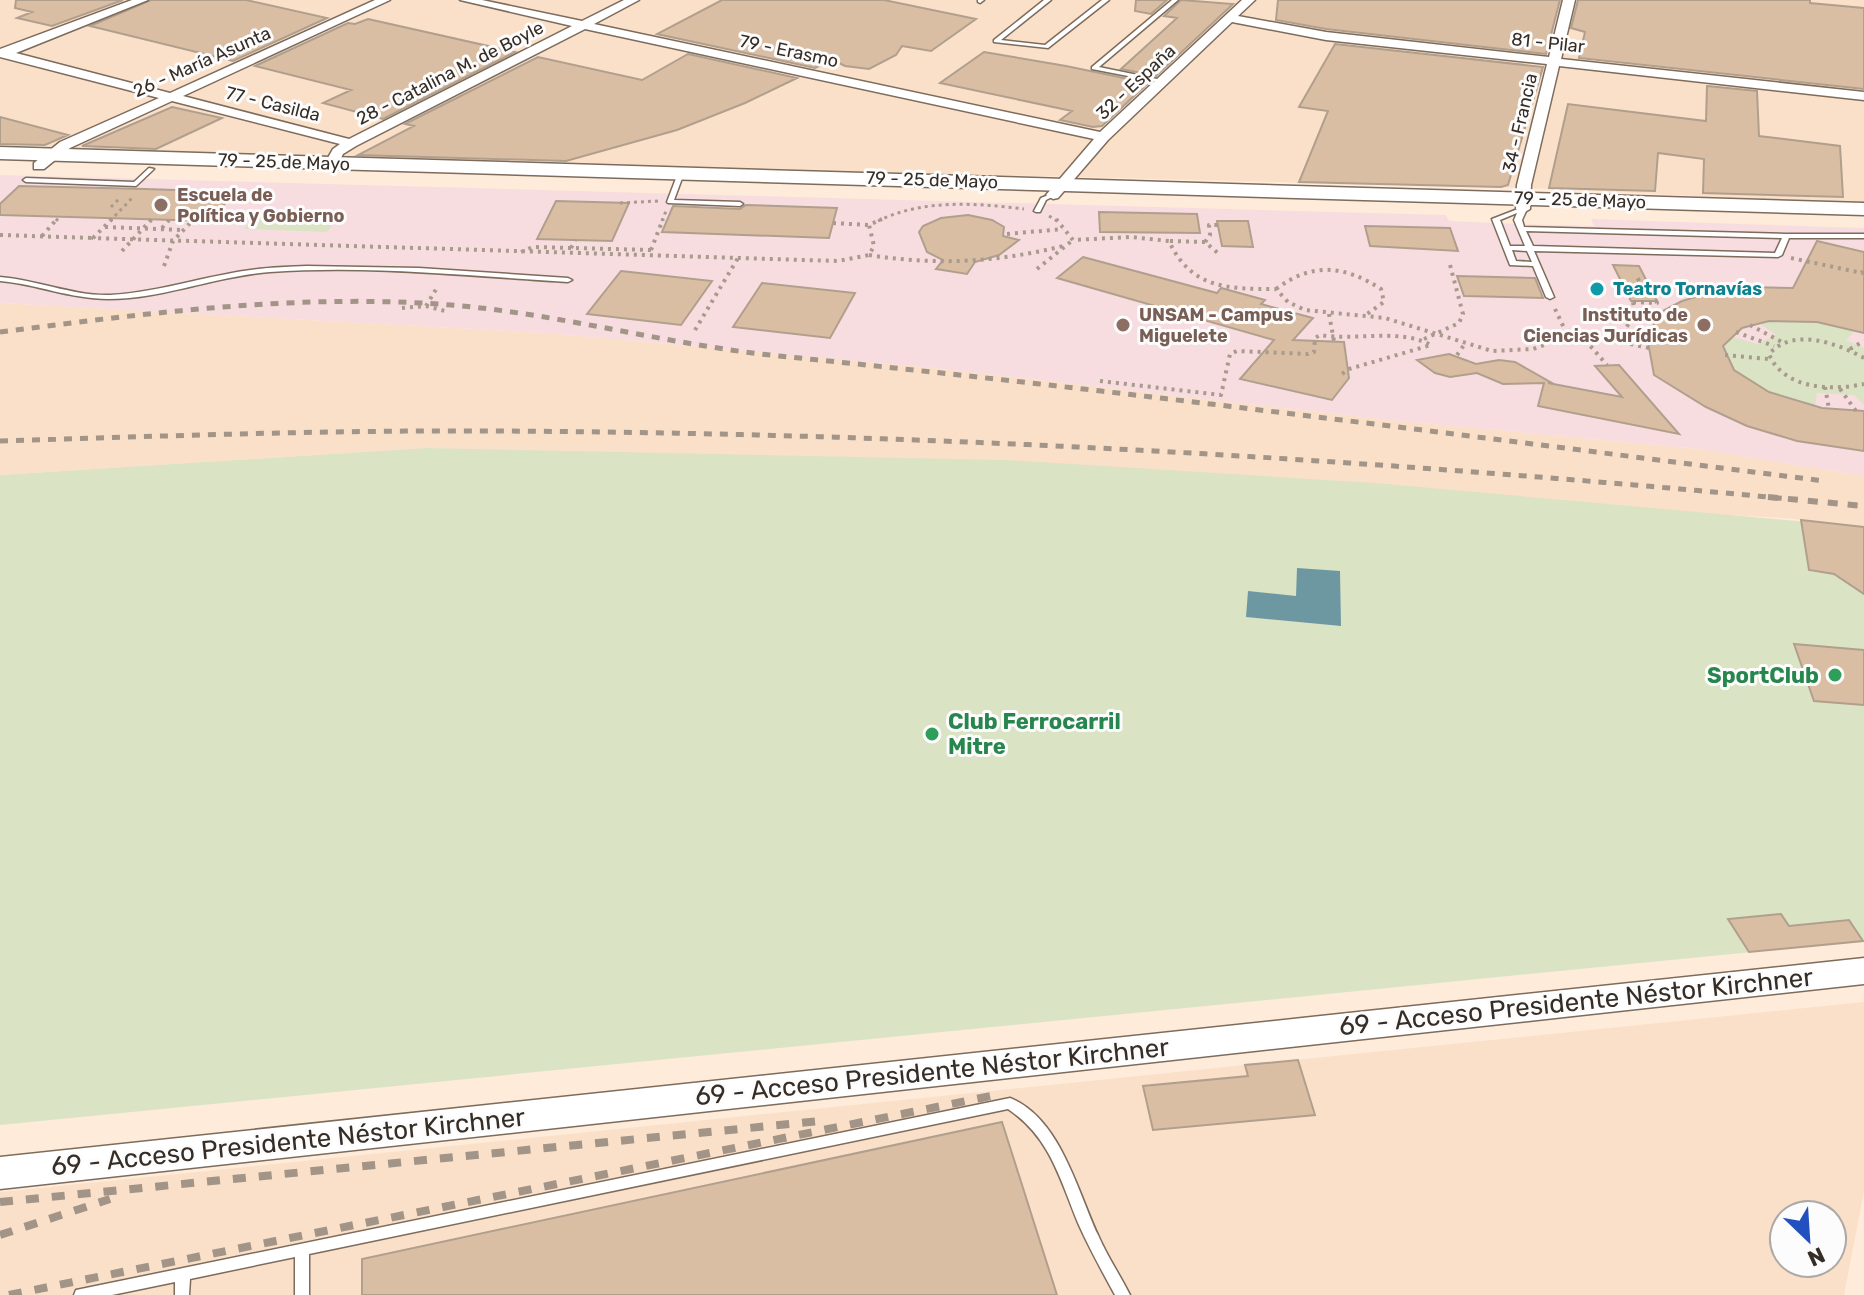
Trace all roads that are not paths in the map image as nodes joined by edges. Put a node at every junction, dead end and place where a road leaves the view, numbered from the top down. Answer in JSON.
{"nodes":[{"id":1,"x":142,"y":0,"type":"edge"},
{"id":2,"x":384,"y":0,"type":"edge"},
{"id":3,"x":466,"y":0,"type":"edge"},
{"id":4,"x":633,"y":0,"type":"edge"},
{"id":5,"x":1048,"y":0,"type":"edge"},
{"id":6,"x":1106,"y":0,"type":"edge"},
{"id":7,"x":1175,"y":0,"type":"edge"},
{"id":8,"x":1249,"y":0,"type":"edge"},
{"id":9,"x":1569,"y":0,"type":"edge"},
{"id":10,"x":1229,"y":18,"type":"junction"},
{"id":11,"x":583,"y":25,"type":"junction"},
{"id":12,"x":2,"y":54,"type":"edge"},
{"id":13,"x":1552,"y":61,"type":"junction"},
{"id":14,"x":1162,"y":82,"type":"junction"},
{"id":15,"x":169,"y":96,"type":"junction"},
{"id":16,"x":1864,"y":96,"type":"edge"},
{"id":17,"x":1103,"y":137,"type":"junction"},
{"id":18,"x":351,"y":143,"type":"junction"},
{"id":19,"x":0,"y":153,"type":"edge"},
{"id":20,"x":332,"y":163,"type":"junction"},
{"id":21,"x":0,"y":166,"type":"edge"},
{"id":22,"x":39,"y":167,"type":"junction"},
{"id":23,"x":676,"y":186,"type":"junction"},
{"id":24,"x":1058,"y":190,"type":"junction"},
{"id":25,"x":740,"y":204,"type":"dead end"},
{"id":26,"x":1864,"y":209,"type":"edge"},
{"id":27,"x":1038,"y":211,"type":"road end"},
{"id":28,"x":1522,"y":212,"type":"junction"},
{"id":29,"x":1864,"y":219,"type":"edge"},
{"id":30,"x":1786,"y":236,"type":"junction"},
{"id":31,"x":1864,"y":236,"type":"edge"},
{"id":32,"x":1508,"y":248,"type":"junction"},
{"id":33,"x":1529,"y":249,"type":"junction"},
{"id":34,"x":1535,"y":264,"type":"junction"},
{"id":35,"x":0,"y":279,"type":"edge"},
{"id":36,"x":568,"y":280,"type":"dead end"},
{"id":37,"x":1550,"y":297,"type":"road end"},
{"id":38,"x":1864,"y":971,"type":"edge"},
{"id":39,"x":0,"y":1173,"type":"edge"},
{"id":40,"x":302,"y":1250,"type":"junction"},
{"id":41,"x":183,"y":1274,"type":"junction"},
{"id":42,"x":81,"y":1295,"type":"edge"},
{"id":43,"x":182,"y":1295,"type":"edge"},
{"id":44,"x":302,"y":1295,"type":"edge"},
{"id":45,"x":1123,"y":1295,"type":"edge"}],
"edges":[{"from":1,"to":12,"type":"street"},
{"from":2,"to":15,"type":"street","name":"26 - María Asunta"},
{"from":3,"to":11,"type":"street","name":"79 - Erasmo"},
{"from":4,"to":11,"type":"street","name":"28 - Catalina M. de Boyle"},
{"from":5,"to":6,"type":"lane"},
{"from":7,"to":14,"type":"lane"},
{"from":8,"to":10,"type":"street","name":"32 - España"},
{"from":9,"to":13,"type":"street","name":"34 - Francia"},
{"from":10,"to":13,"type":"street","name":"81 - Pilar"},
{"from":10,"to":14,"type":"street","name":"32 - España"},
{"from":11,"to":17,"type":"street","name":"79 - Erasmo"},
{"from":11,"to":18,"type":"street","name":"28 - Catalina M. de Boyle"},
{"from":12,"to":15,"type":"street","name":"77 - Casilda"},
{"from":13,"to":16,"type":"street","name":"81 - Pilar"},
{"from":13,"to":28,"type":"street","name":"34 - Francia"},
{"from":14,"to":17,"type":"street","name":"32 - España"},
{"from":15,"to":18,"type":"street","name":"77 - Casilda"},
{"from":15,"to":22,"type":"street","name":"26 - María Asunta"},
{"from":17,"to":24,"type":"street","name":"32 - España"},
{"from":18,"to":20,"type":"street","name":"28 - Catalina M. de Boyle"},
{"from":19,"to":22,"type":"main road","name":"79 - 25 de Mayo"},
{"from":20,"to":22,"type":"main road","name":"79 - 25 de Mayo"},
{"from":20,"to":23,"type":"main road","name":"79 - 25 de Mayo"},
{"from":21,"to":22,"type":"main road","name":"79 - 25 de Mayo"},
{"from":22,"to":23,"type":"main road","name":"79 - 25 de Mayo"},
{"from":23,"to":24,"type":"main road","name":"79 - 25 de Mayo"},
{"from":23,"to":25,"type":"lane"},
{"from":24,"to":27,"type":"lane"},
{"from":24,"to":28,"type":"main road","name":"79 - 25 de Mayo"},
{"from":26,"to":28,"type":"main road","name":"79 - 25 de Mayo"},
{"from":28,"to":29,"type":"main road","name":"79 - 25 de Mayo"},
{"from":28,"to":30,"type":"lane"},
{"from":28,"to":32,"type":"lane"},
{"from":28,"to":33,"type":"lane"},
{"from":30,"to":31,"type":"lane"},
{"from":30,"to":33,"type":"lane"},
{"from":32,"to":33,"type":"lane"},
{"from":32,"to":34,"type":"lane"},
{"from":33,"to":34,"type":"lane"},
{"from":34,"to":37,"type":"lane"},
{"from":35,"to":36,"type":"lane"},
{"from":38,"to":39,"type":"main road","name":"69 - Acceso Presidente Néstor Kirchner"},
{"from":40,"to":41,"type":"lane"},
{"from":40,"to":44,"type":"lane"},
{"from":40,"to":45,"type":"lane"},
{"from":41,"to":42,"type":"lane"},
{"from":41,"to":43,"type":"lane"}]}
